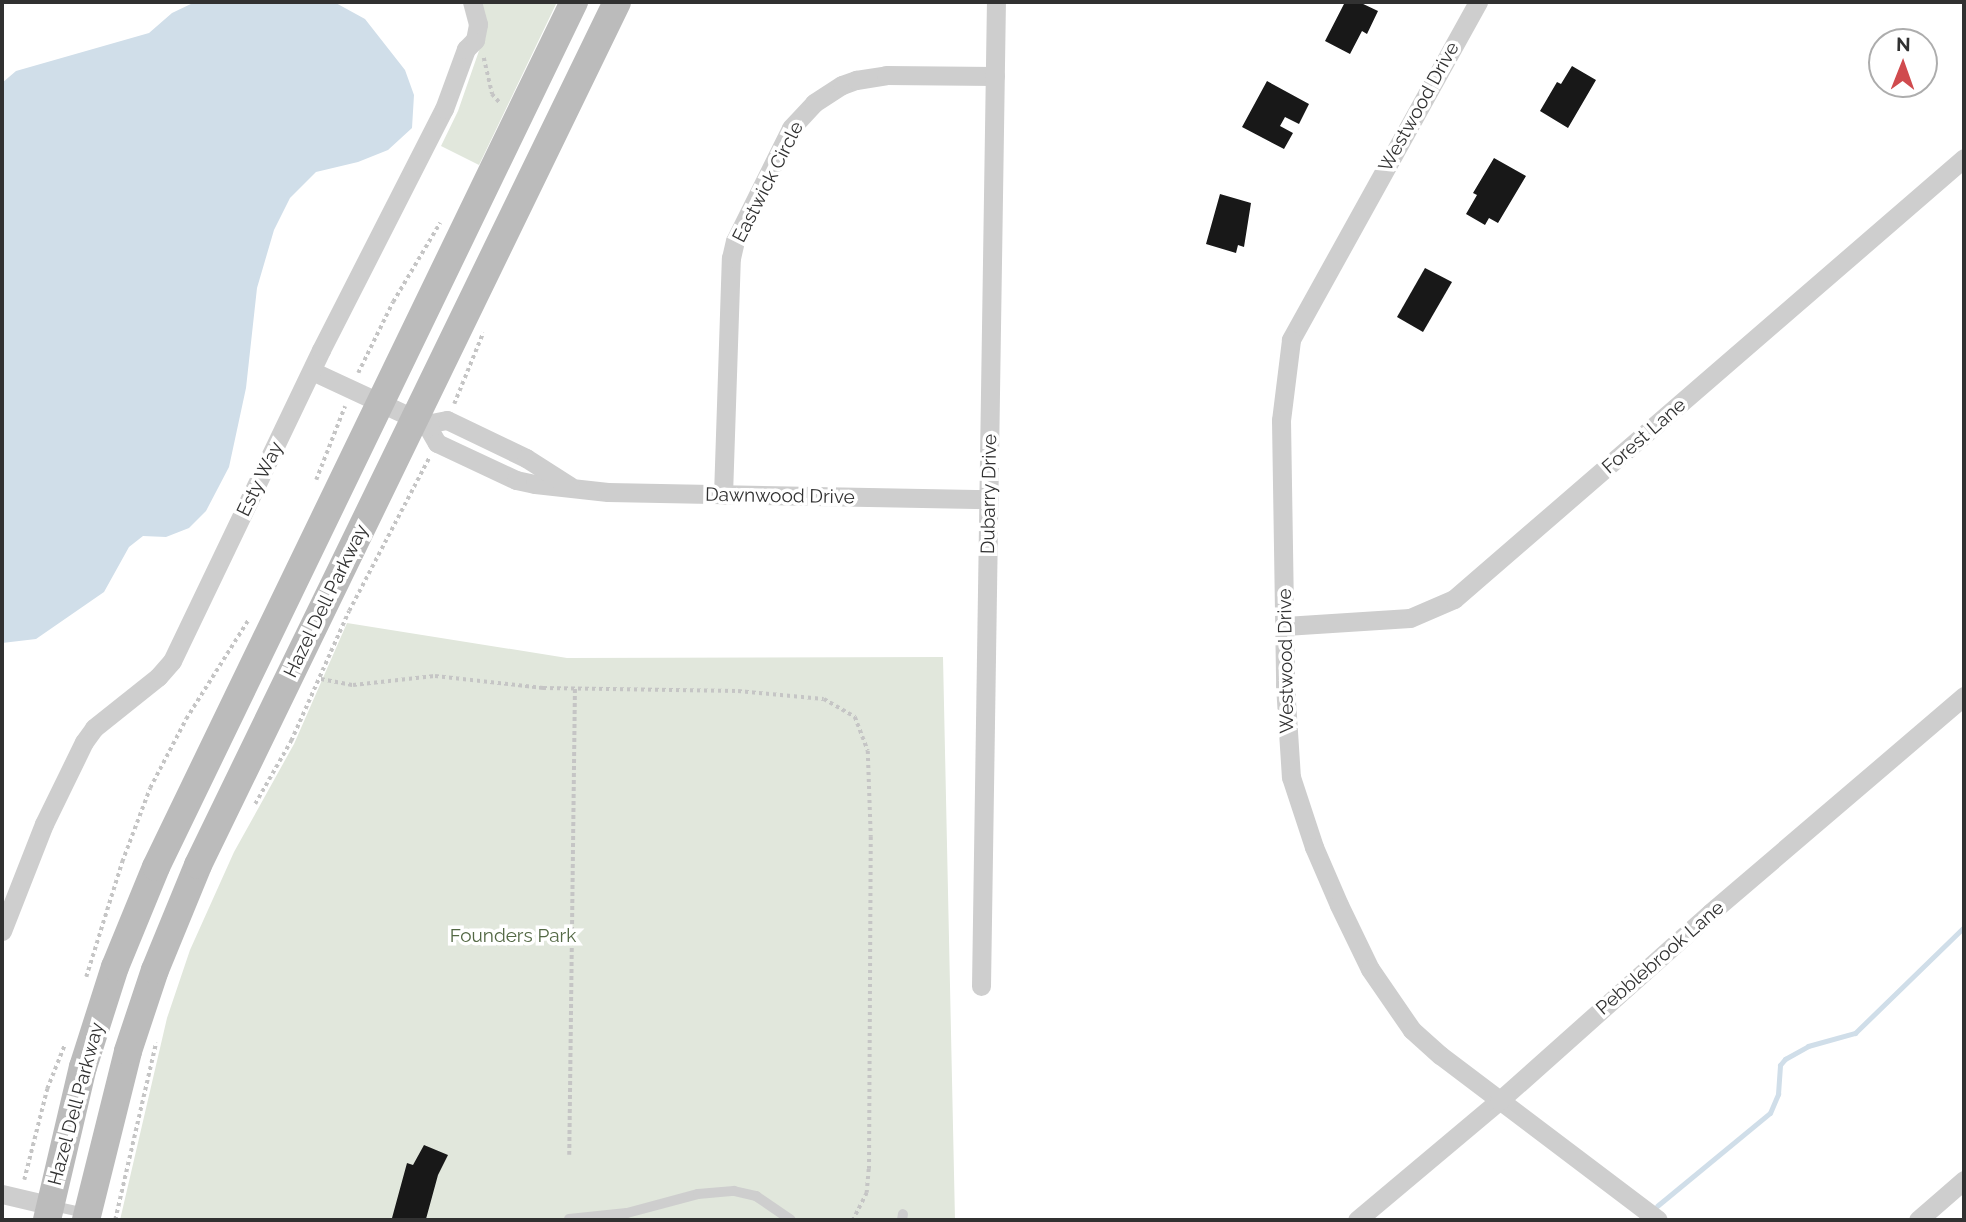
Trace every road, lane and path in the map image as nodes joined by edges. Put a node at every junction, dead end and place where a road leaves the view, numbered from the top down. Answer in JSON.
{"nodes":[{"id":1,"x":472,"y":2,"type":"edge"},
{"id":2,"x":575,"y":2,"type":"edge"},
{"id":3,"x":617,"y":2,"type":"edge"},
{"id":4,"x":996,"y":2,"type":"edge"},
{"id":5,"x":1478,"y":2,"type":"edge"},
{"id":6,"x":466,"y":49,"type":"junction"},
{"id":7,"x":995,"y":76,"type":"junction"},
{"id":8,"x":503,"y":105,"type":"dead end"},
{"id":9,"x":1964,"y":158,"type":"edge"},
{"id":10,"x":312,"y":371,"type":"junction"},
{"id":11,"x":380,"y":403,"type":"junction"},
{"id":12,"x":420,"y":422,"type":"junction"},
{"id":13,"x":429,"y":458,"type":"dead end"},
{"id":14,"x":723,"y":495,"type":"junction"},
{"id":15,"x":989,"y":499,"type":"junction"},
{"id":16,"x":1285,"y":626,"type":"junction"},
{"id":17,"x":321,"y":679,"type":"junction"},
{"id":18,"x":575,"y":688,"type":"junction"},
{"id":19,"x":1964,"y":696,"type":"edge"},
{"id":20,"x":251,"y":812,"type":"dead end"},
{"id":21,"x":2,"y":931,"type":"edge"},
{"id":22,"x":981,"y":986,"type":"dead end"},
{"id":23,"x":157,"y":1041,"type":"dead end"},
{"id":24,"x":1499,"y":1101,"type":"junction"},
{"id":25,"x":569,"y":1155,"type":"dead end"},
{"id":26,"x":1964,"y":1180,"type":"edge"},
{"id":27,"x":2,"y":1194,"type":"edge"},
{"id":28,"x":48,"y":1212,"type":"edge"},
{"id":29,"x":87,"y":1217,"type":"edge"},
{"id":30,"x":569,"y":1219,"type":"edge"},
{"id":31,"x":115,"y":1220,"type":"edge"},
{"id":32,"x":791,"y":1220,"type":"edge"},
{"id":33,"x":853,"y":1220,"type":"edge"},
{"id":34,"x":1357,"y":1220,"type":"edge"},
{"id":35,"x":1658,"y":1220,"type":"edge"},
{"id":36,"x":1918,"y":1220,"type":"edge"}],
"edges":[{"from":1,"to":6,"type":"street","name":"Esty Way"},
{"from":2,"to":11,"type":"main road","name":"Hazel Dell Parkway"},
{"from":3,"to":12,"type":"main road","name":"Hazel Dell Parkway"},
{"from":4,"to":7,"type":"street","name":"Dubarry Drive"},
{"from":5,"to":16,"type":"street","name":"Westwood Drive"},
{"from":6,"to":8,"type":"path"},
{"from":6,"to":10,"type":"street","name":"Esty Way"},
{"from":7,"to":14,"type":"street","name":"Eastwick Circle"},
{"from":7,"to":15,"type":"street","name":"Dubarry Drive"},
{"from":9,"to":16,"type":"street","name":"Forest Lane"},
{"from":10,"to":11,"type":"street","name":"Dawnwood Drive"},
{"from":10,"to":21,"type":"street","name":"Esty Way"},
{"from":11,"to":12,"type":"street","name":"Dawnwood Drive"},
{"from":11,"to":28,"type":"main road","name":"Hazel Dell Parkway"},
{"from":12,"to":14,"type":"street","name":"Dawnwood Drive"},
{"from":12,"to":29,"type":"main road","name":"Hazel Dell Parkway"},
{"from":13,"to":17,"type":"path"},
{"from":14,"to":15,"type":"street","name":"Dawnwood Drive"},
{"from":15,"to":22,"type":"street","name":"Dubarry Drive"},
{"from":16,"to":24,"type":"street","name":"Westwood Drive"},
{"from":17,"to":18,"type":"path"},
{"from":17,"to":20,"type":"path"},
{"from":18,"to":25,"type":"path"},
{"from":18,"to":33,"type":"path"},
{"from":19,"to":24,"type":"street","name":"Pebblebrook Lane"},
{"from":23,"to":31,"type":"path"},
{"from":24,"to":34,"type":"street","name":"Pebblebrook Lane"},
{"from":24,"to":35,"type":"street","name":"Westwood Drive"},
{"from":26,"to":36,"type":"street"},
{"from":27,"to":28,"type":"street"},
{"from":28,"to":29,"type":"lane"},
{"from":30,"to":32,"type":"lane"}]}
